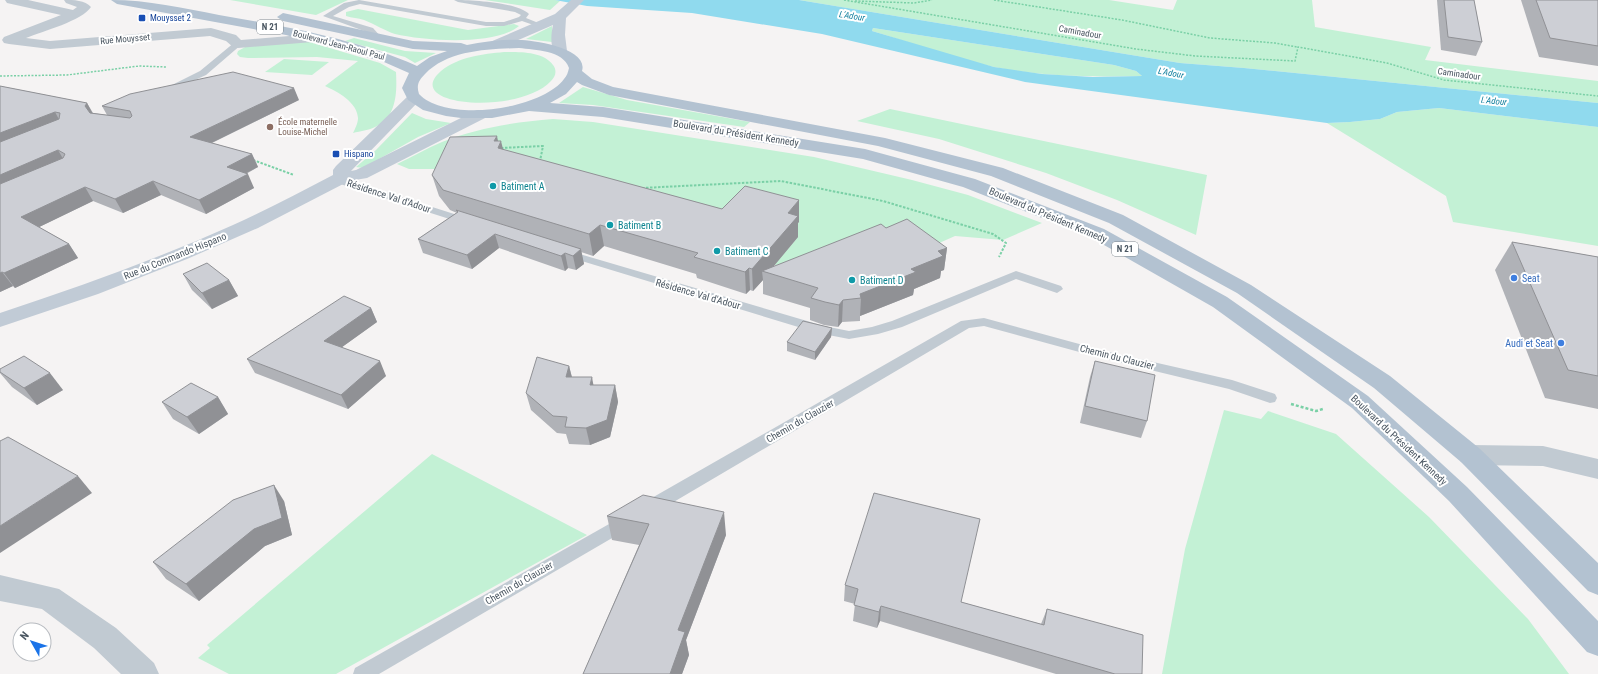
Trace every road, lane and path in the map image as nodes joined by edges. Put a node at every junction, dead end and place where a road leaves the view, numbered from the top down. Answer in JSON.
{"nodes":[{"id":1,"x":11,"y":0,"type":"edge"},
{"id":2,"x":70,"y":0,"type":"edge"},
{"id":3,"x":117,"y":0,"type":"edge"},
{"id":4,"x":186,"y":0,"type":"edge"},
{"id":5,"x":458,"y":0,"type":"edge"},
{"id":6,"x":578,"y":0,"type":"edge"},
{"id":7,"x":844,"y":0,"type":"edge"},
{"id":8,"x":932,"y":0,"type":"edge"},
{"id":9,"x":994,"y":0,"type":"edge"},
{"id":10,"x":851,"y":1,"type":"edge"},
{"id":11,"x":247,"y":10,"type":"dead end"},
{"id":12,"x":75,"y":14,"type":"junction"},
{"id":13,"x":270,"y":14,"type":"dead end"},
{"id":14,"x":562,"y":16,"type":"junction"},
{"id":15,"x":522,"y":18,"type":"junction"},
{"id":16,"x":542,"y":26,"type":"junction"},
{"id":17,"x":377,"y":37,"type":"junction"},
{"id":18,"x":313,"y":38,"type":"junction"},
{"id":19,"x":4,"y":40,"type":"edge"},
{"id":20,"x":238,"y":44,"type":"junction"},
{"id":21,"x":494,"y":45,"type":"junction"},
{"id":22,"x":477,"y":47,"type":"junction"},
{"id":23,"x":1298,"y":47,"type":"junction"},
{"id":24,"x":560,"y":51,"type":"junction"},
{"id":25,"x":418,"y":72,"type":"junction"},
{"id":26,"x":576,"y":73,"type":"junction"},
{"id":27,"x":202,"y":74,"type":"junction"},
{"id":28,"x":0,"y":76,"type":"edge"},
{"id":29,"x":161,"y":91,"type":"edge"},
{"id":30,"x":1598,"y":96,"type":"edge"},
{"id":31,"x":414,"y":98,"type":"junction"},
{"id":32,"x":526,"y":106,"type":"junction"},
{"id":33,"x":482,"y":113,"type":"junction"},
{"id":34,"x":499,"y":148,"type":"edge"},
{"id":35,"x":246,"y":158,"type":"edge"},
{"id":36,"x":547,"y":162,"type":"edge"},
{"id":37,"x":336,"y":181,"type":"junction"},
{"id":38,"x":641,"y":188,"type":"edge"},
{"id":39,"x":482,"y":226,"type":"edge"},
{"id":40,"x":557,"y":250,"type":"edge"},
{"id":41,"x":999,"y":257,"type":"dead end"},
{"id":42,"x":1057,"y":289,"type":"dead end"},
{"id":43,"x":0,"y":320,"type":"edge"},
{"id":44,"x":1270,"y":398,"type":"dead end"},
{"id":45,"x":1470,"y":455,"type":"junction"},
{"id":46,"x":1598,"y":469,"type":"edge"},
{"id":47,"x":1598,"y":582,"type":"edge"},
{"id":48,"x":0,"y":588,"type":"edge"},
{"id":49,"x":1598,"y":642,"type":"edge"},
{"id":50,"x":143,"y":674,"type":"edge"},
{"id":51,"x":362,"y":674,"type":"edge"}],
"edges":[{"from":1,"to":12,"type":"street"},
{"from":2,"to":12,"type":"street"},
{"from":3,"to":18,"type":"main road","name":"Boulevard Jean-Raoul Paul","number":"N 21"},
{"from":4,"to":11,"type":"main road","number":"N 21"},
{"from":5,"to":15,"type":"lane"},
{"from":6,"to":14,"type":"street"},
{"from":7,"to":10,"type":"path","name":"Caminadour"},
{"from":8,"to":10,"type":"path","name":"Caminadour"},
{"from":9,"to":23,"type":"path","name":"Caminadour"},
{"from":10,"to":23,"type":"path","name":"Caminadour"},
{"from":12,"to":19,"type":"street","name":"Rue Mouysset"},
{"from":13,"to":17,"type":"main road","name":"Boulevard Jean-Raoul Paul","number":"N 21"},
{"from":14,"to":16,"type":"street"},
{"from":14,"to":24,"type":"street"},
{"from":15,"to":16,"type":"lane"},
{"from":15,"to":17,"type":"lane"},
{"from":16,"to":21,"type":"street"},
{"from":17,"to":22,"type":"main road","name":"Boulevard Jean-Raoul Paul","number":"N 21"},
{"from":18,"to":20,"type":"street"},
{"from":18,"to":25,"type":"main road","name":"Boulevard Jean-Raoul Paul","number":"N 21"},
{"from":19,"to":20,"type":"street","name":"Rue Mouysset"},
{"from":20,"to":27,"type":"lane"},
{"from":21,"to":22,"type":"main road"},
{"from":21,"to":24,"type":"main road"},
{"from":22,"to":25,"type":"main road"},
{"from":23,"to":30,"type":"path","name":"Caminadour"},
{"from":24,"to":26,"type":"main road"},
{"from":25,"to":31,"type":"main road"},
{"from":26,"to":32,"type":"main road"},
{"from":26,"to":45,"type":"main road","name":"Boulevard du Président Kennedy","number":"N 21"},
{"from":27,"to":28,"type":"path"},
{"from":27,"to":29,"type":"lane"},
{"from":31,"to":33,"type":"main road"},
{"from":31,"to":37,"type":"street"},
{"from":32,"to":33,"type":"main road"},
{"from":32,"to":49,"type":"main road","name":"Boulevard du Président Kennedy","number":"N 21"},
{"from":33,"to":37,"type":"street","name":"Rue du Commando Hispano"},
{"from":34,"to":36,"type":"path"},
{"from":35,"to":37,"type":"path"},
{"from":37,"to":39,"type":"lane","name":"Résidence Val d'Adour"},
{"from":37,"to":43,"type":"street","name":"Rue du Commando Hispano"},
{"from":38,"to":41,"type":"path"},
{"from":40,"to":42,"type":"lane","name":"Résidence Val d'Adour"},
{"from":44,"to":51,"type":"lane","name":"Chemin du Clauzier"},
{"from":45,"to":46,"type":"street"},
{"from":45,"to":47,"type":"main road","name":"Boulevard du Président Kennedy","number":"N 21"},
{"from":48,"to":50,"type":"street"}]}
